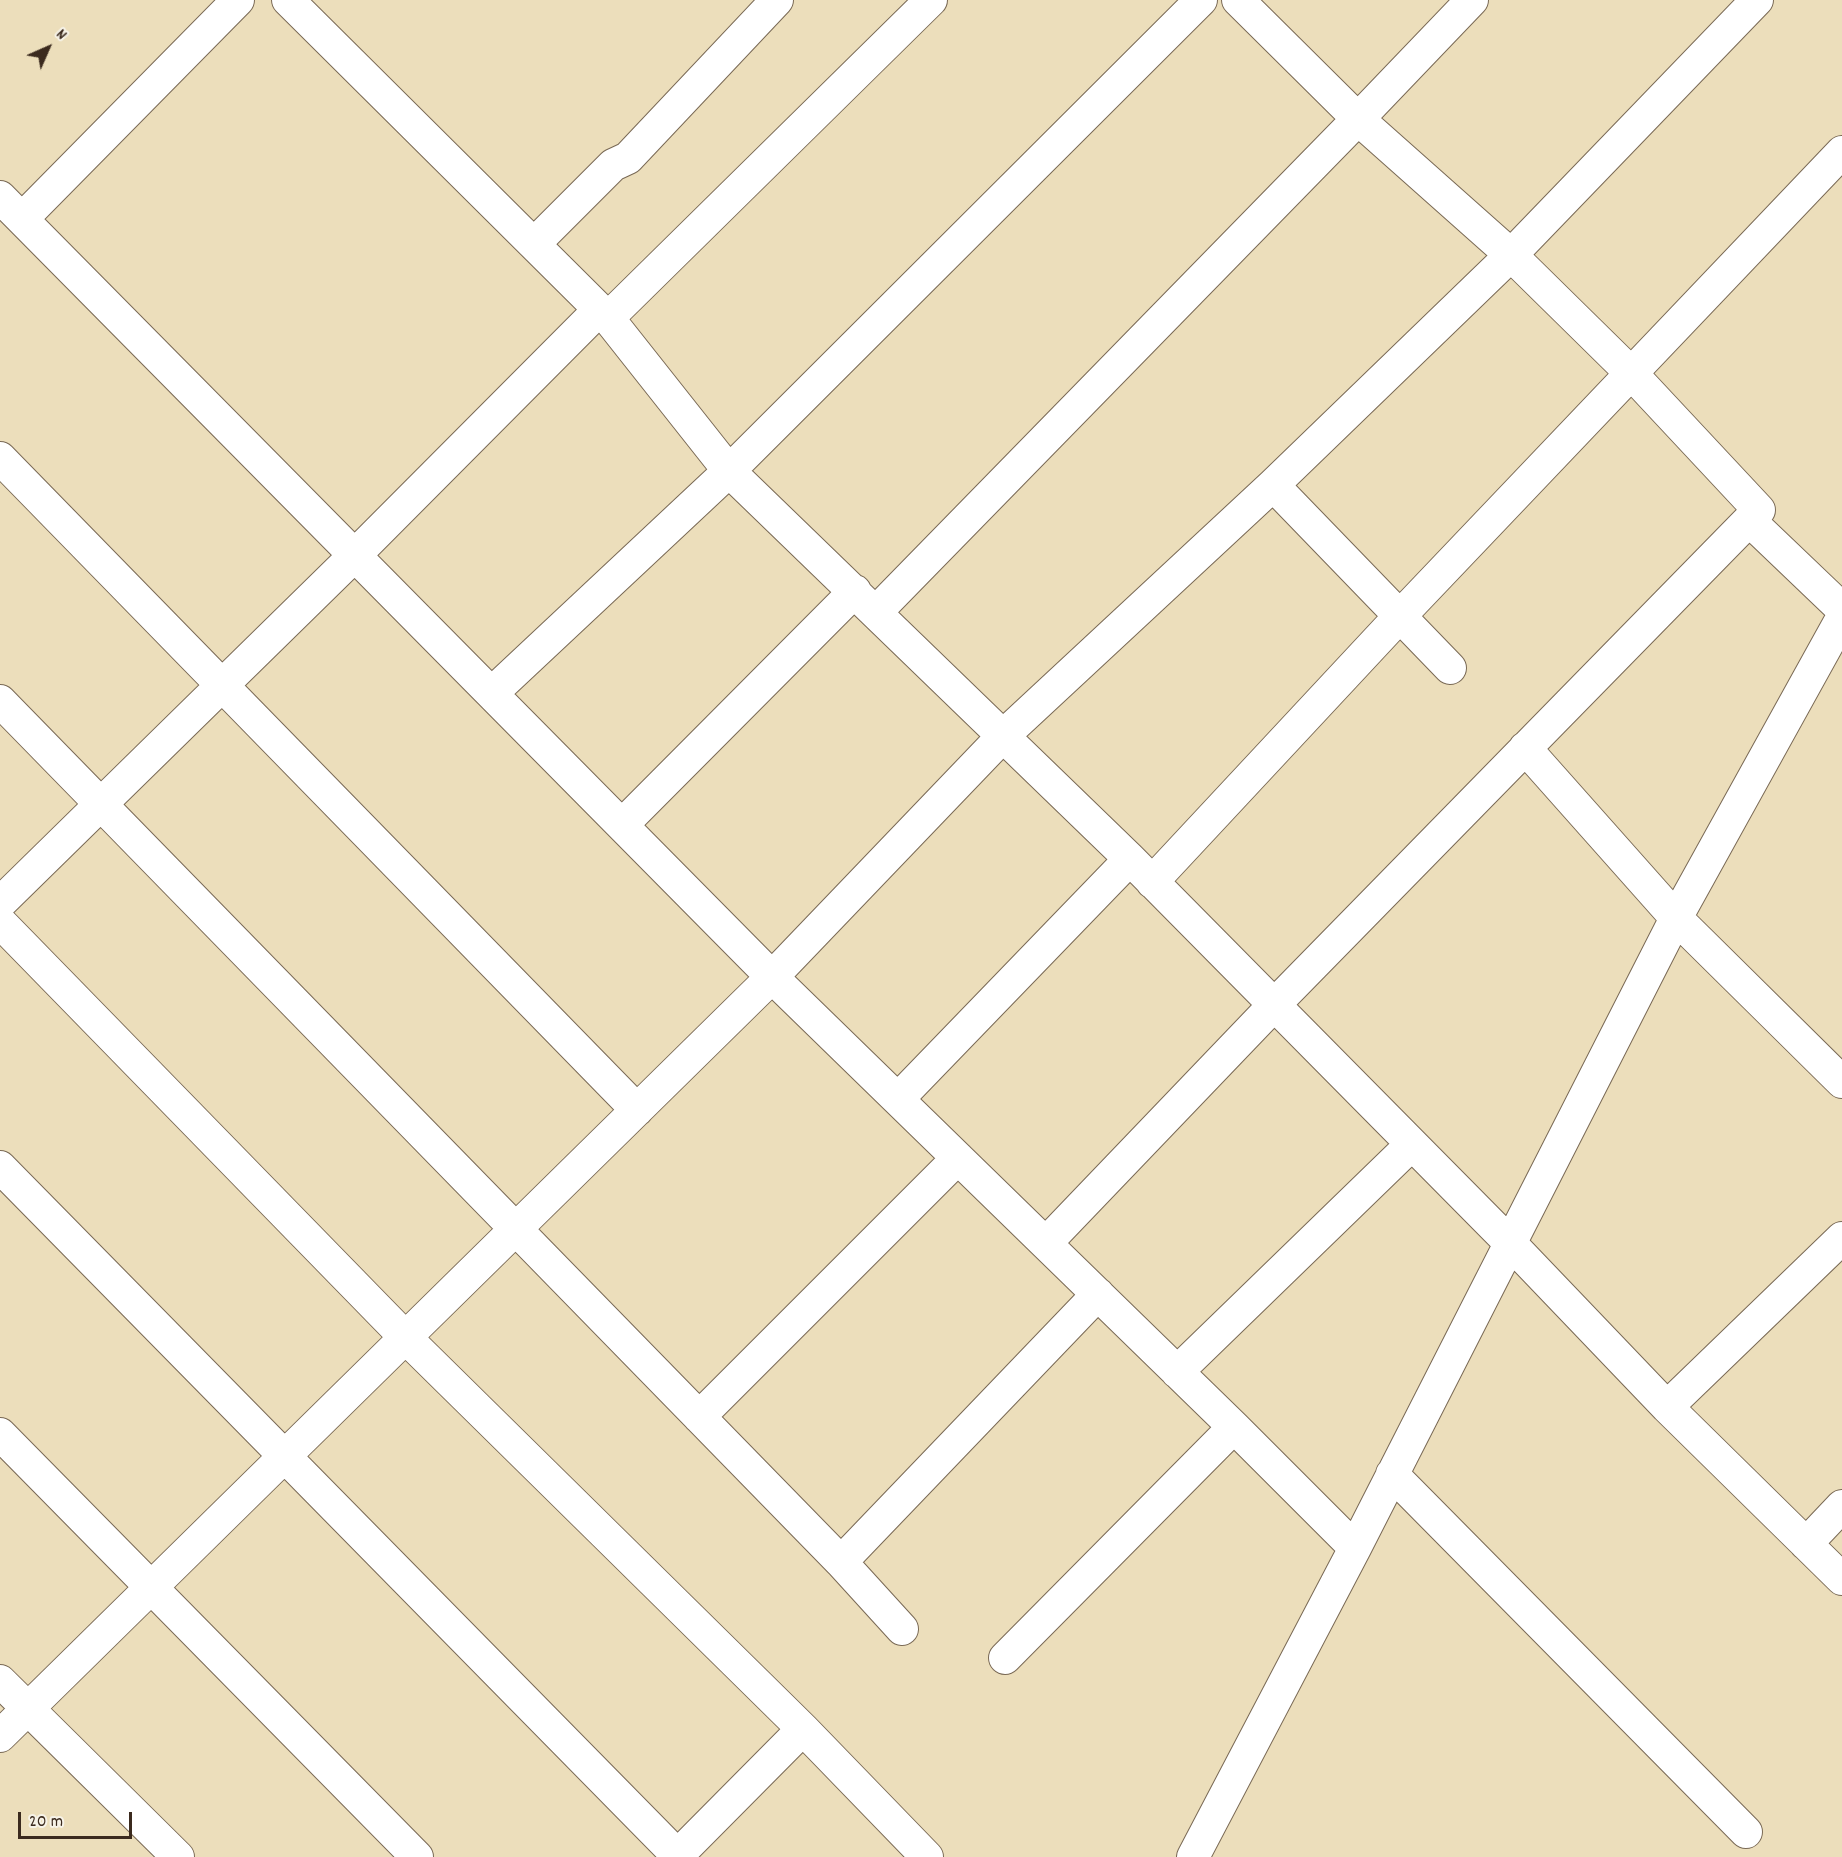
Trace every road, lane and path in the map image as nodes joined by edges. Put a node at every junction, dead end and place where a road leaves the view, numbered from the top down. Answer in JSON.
{"nodes":[{"id":1,"x":238,"y":0,"type":"edge"},
{"id":2,"x":288,"y":0,"type":"edge"},
{"id":3,"x":777,"y":0,"type":"edge"},
{"id":4,"x":931,"y":0,"type":"edge"},
{"id":5,"x":1201,"y":0,"type":"edge"},
{"id":6,"x":1238,"y":0,"type":"edge"},
{"id":7,"x":1472,"y":0,"type":"edge"},
{"id":8,"x":1757,"y":0,"type":"edge"},
{"id":9,"x":1358,"y":119,"type":"junction"},
{"id":10,"x":1842,"y":152,"type":"edge"},
{"id":11,"x":0,"y":197,"type":"edge"},
{"id":12,"x":22,"y":219,"type":"junction"},
{"id":13,"x":534,"y":244,"type":"junction"},
{"id":14,"x":1511,"y":255,"type":"junction"},
{"id":15,"x":604,"y":314,"type":"junction"},
{"id":16,"x":1631,"y":373,"type":"junction"},
{"id":17,"x":0,"y":458,"type":"edge"},
{"id":18,"x":729,"y":471,"type":"junction"},
{"id":19,"x":1274,"y":485,"type":"junction"},
{"id":20,"x":1750,"y":521,"type":"junction"},
{"id":21,"x":355,"y":555,"type":"junction"},
{"id":22,"x":866,"y":601,"type":"junction"},
{"id":23,"x":1842,"y":609,"type":"edge"},
{"id":24,"x":1400,"y":616,"type":"junction"},
{"id":25,"x":1842,"y":618,"type":"edge"},
{"id":26,"x":1450,"y":668,"type":"dead end"},
{"id":27,"x":223,"y":684,"type":"junction"},
{"id":28,"x":492,"y":693,"type":"junction"},
{"id":29,"x":0,"y":701,"type":"edge"},
{"id":30,"x":1003,"y":736,"type":"junction"},
{"id":31,"x":1525,"y":748,"type":"junction"},
{"id":32,"x":102,"y":803,"type":"junction"},
{"id":33,"x":622,"y":825,"type":"junction"},
{"id":34,"x":1130,"y":859,"type":"junction"},
{"id":35,"x":1152,"y":882,"type":"junction"},
{"id":36,"x":0,"y":903,"type":"edge"},
{"id":37,"x":1676,"y":918,"type":"junction"},
{"id":38,"x":0,"y":922,"type":"edge"},
{"id":39,"x":772,"y":977,"type":"junction"},
{"id":40,"x":1275,"y":1004,"type":"junction"},
{"id":41,"x":1842,"y":1082,"type":"edge"},
{"id":42,"x":898,"y":1099,"type":"junction"},
{"id":43,"x":638,"y":1110,"type":"junction"},
{"id":44,"x":1411,"y":1144,"type":"junction"},
{"id":45,"x":958,"y":1158,"type":"junction"},
{"id":46,"x":0,"y":1167,"type":"edge"},
{"id":47,"x":516,"y":1229,"type":"junction"},
{"id":48,"x":1842,"y":1238,"type":"edge"},
{"id":49,"x":1046,"y":1243,"type":"junction"},
{"id":50,"x":1511,"y":1244,"type":"junction"},
{"id":51,"x":1098,"y":1294,"type":"junction"},
{"id":52,"x":406,"y":1338,"type":"junction"},
{"id":53,"x":1177,"y":1371,"type":"junction"},
{"id":54,"x":1667,"y":1407,"type":"junction"},
{"id":55,"x":699,"y":1417,"type":"junction"},
{"id":56,"x":1234,"y":1427,"type":"junction"},
{"id":57,"x":0,"y":1434,"type":"edge"},
{"id":58,"x":285,"y":1456,"type":"junction"},
{"id":59,"x":1392,"y":1474,"type":"junction"},
{"id":60,"x":1842,"y":1506,"type":"edge"},
{"id":61,"x":1806,"y":1544,"type":"junction"},
{"id":62,"x":1355,"y":1548,"type":"junction"},
{"id":63,"x":841,"y":1562,"type":"junction"},
{"id":64,"x":1842,"y":1579,"type":"edge"},
{"id":65,"x":151,"y":1588,"type":"junction"},
{"id":66,"x":902,"y":1629,"type":"dead end"},
{"id":67,"x":1005,"y":1658,"type":"dead end"},
{"id":68,"x":0,"y":1680,"type":"edge"},
{"id":69,"x":28,"y":1708,"type":"junction"},
{"id":70,"x":803,"y":1729,"type":"junction"},
{"id":71,"x":0,"y":1736,"type":"edge"},
{"id":72,"x":1746,"y":1832,"type":"dead end"},
{"id":73,"x":677,"y":1856,"type":"edge"},
{"id":74,"x":178,"y":1857,"type":"edge"},
{"id":75,"x":417,"y":1857,"type":"edge"},
{"id":76,"x":927,"y":1857,"type":"edge"},
{"id":77,"x":1193,"y":1857,"type":"edge"}],
"edges":[{"from":1,"to":12,"type":"street"},
{"from":2,"to":13,"type":"street"},
{"from":3,"to":13,"type":"street"},
{"from":4,"to":15,"type":"street"},
{"from":5,"to":18,"type":"street"},
{"from":6,"to":9,"type":"street"},
{"from":7,"to":9,"type":"street"},
{"from":8,"to":14,"type":"street"},
{"from":9,"to":14,"type":"street"},
{"from":9,"to":22,"type":"street"},
{"from":10,"to":16,"type":"street"},
{"from":11,"to":12,"type":"street"},
{"from":12,"to":21,"type":"street"},
{"from":13,"to":15,"type":"street"},
{"from":14,"to":16,"type":"street"},
{"from":14,"to":19,"type":"street"},
{"from":15,"to":18,"type":"street"},
{"from":15,"to":21,"type":"street"},
{"from":16,"to":20,"type":"street"},
{"from":16,"to":24,"type":"street"},
{"from":17,"to":27,"type":"street"},
{"from":18,"to":22,"type":"street"},
{"from":18,"to":28,"type":"street"},
{"from":19,"to":24,"type":"street"},
{"from":19,"to":30,"type":"street"},
{"from":20,"to":23,"type":"street"},
{"from":20,"to":31,"type":"street"},
{"from":21,"to":27,"type":"street"},
{"from":21,"to":28,"type":"street"},
{"from":22,"to":30,"type":"street"},
{"from":22,"to":33,"type":"street"},
{"from":24,"to":26,"type":"street"},
{"from":24,"to":35,"type":"street"},
{"from":25,"to":37,"type":"street"},
{"from":27,"to":32,"type":"street"},
{"from":27,"to":43,"type":"street"},
{"from":28,"to":33,"type":"street"},
{"from":29,"to":32,"type":"street"},
{"from":30,"to":34,"type":"street"},
{"from":30,"to":39,"type":"street"},
{"from":31,"to":37,"type":"street"},
{"from":31,"to":40,"type":"street"},
{"from":32,"to":36,"type":"street"},
{"from":32,"to":47,"type":"street"},
{"from":33,"to":39,"type":"street"},
{"from":34,"to":35,"type":"street"},
{"from":34,"to":42,"type":"street"},
{"from":35,"to":40,"type":"street"},
{"from":37,"to":41,"type":"street"},
{"from":37,"to":50,"type":"street"},
{"from":38,"to":52,"type":"street"},
{"from":39,"to":42,"type":"street"},
{"from":39,"to":43,"type":"street"},
{"from":40,"to":44,"type":"street"},
{"from":40,"to":49,"type":"street"},
{"from":42,"to":45,"type":"street"},
{"from":43,"to":47,"type":"street"},
{"from":44,"to":50,"type":"street"},
{"from":44,"to":53,"type":"street"},
{"from":45,"to":49,"type":"street"},
{"from":45,"to":55,"type":"street"},
{"from":46,"to":58,"type":"street"},
{"from":47,"to":52,"type":"street"},
{"from":47,"to":55,"type":"street"},
{"from":48,"to":54,"type":"street"},
{"from":49,"to":51,"type":"street"},
{"from":50,"to":54,"type":"street"},
{"from":50,"to":59,"type":"street"},
{"from":51,"to":53,"type":"street"},
{"from":51,"to":63,"type":"street"},
{"from":52,"to":58,"type":"street"},
{"from":52,"to":70,"type":"street"},
{"from":53,"to":56,"type":"street"},
{"from":54,"to":61,"type":"street"},
{"from":55,"to":63,"type":"street"},
{"from":56,"to":62,"type":"street"},
{"from":56,"to":67,"type":"street"},
{"from":57,"to":65,"type":"street"},
{"from":58,"to":65,"type":"street"},
{"from":58,"to":73,"type":"street"},
{"from":59,"to":62,"type":"street"},
{"from":59,"to":72,"type":"street"},
{"from":60,"to":61,"type":"street"},
{"from":61,"to":64,"type":"street"},
{"from":62,"to":77,"type":"street"},
{"from":63,"to":66,"type":"street"},
{"from":65,"to":69,"type":"street"},
{"from":65,"to":75,"type":"street"},
{"from":68,"to":69,"type":"street"},
{"from":69,"to":71,"type":"street"},
{"from":69,"to":74,"type":"street"},
{"from":70,"to":73,"type":"street"},
{"from":70,"to":76,"type":"street"}]}
